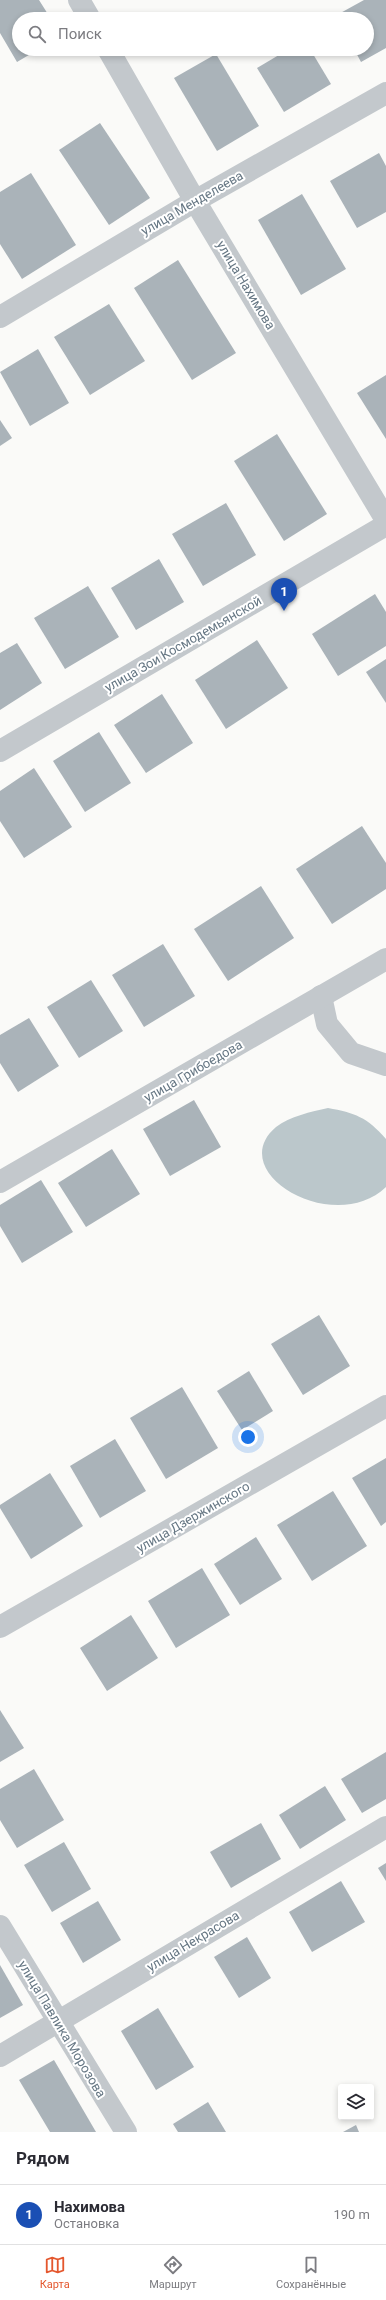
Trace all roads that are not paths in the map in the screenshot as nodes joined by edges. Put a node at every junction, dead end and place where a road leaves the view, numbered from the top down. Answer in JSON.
{"nodes":[{"id":1,"x":79,"y":0,"type":"edge"},
{"id":2,"x":86,"y":12,"type":"edge"},
{"id":3,"x":112,"y":56,"type":"edge"},
{"id":4,"x":386,"y":93,"type":"edge"},
{"id":5,"x":195,"y":201,"type":"junction"},
{"id":6,"x":0,"y":317,"type":"edge"},
{"id":7,"x":386,"y":520,"type":"edge"},
{"id":8,"x":386,"y":525,"type":"edge"},
{"id":9,"x":0,"y":751,"type":"edge"},
{"id":10,"x":386,"y":960,"type":"edge"},
{"id":11,"x":321,"y":996,"type":"junction"},
{"id":12,"x":386,"y":1065,"type":"edge"},
{"id":13,"x":0,"y":1182,"type":"edge"},
{"id":14,"x":386,"y":1406,"type":"edge"},
{"id":15,"x":0,"y":1627,"type":"edge"},
{"id":16,"x":386,"y":1827,"type":"edge"},
{"id":17,"x":0,"y":1926,"type":"edge"},
{"id":18,"x":57,"y":2022,"type":"junction"},
{"id":19,"x":0,"y":2056,"type":"edge"},
{"id":20,"x":126,"y":2132,"type":"edge"}],
"edges":[{"from":1,"to":2,"type":"street"},
{"from":3,"to":5,"type":"street","name":"улица Нахимова"},
{"from":4,"to":5,"type":"street","name":"улица Менделеева"},
{"from":5,"to":6,"type":"street","name":"улица Менделеева"},
{"from":5,"to":7,"type":"street","name":"улица Нахимова"},
{"from":8,"to":9,"type":"street","name":"улица Зои Космодемьянской"},
{"from":10,"to":11,"type":"street","name":"улица Грибоедова"},
{"from":11,"to":12,"type":"street"},
{"from":11,"to":13,"type":"street","name":"улица Грибоедова"},
{"from":14,"to":15,"type":"street","name":"улица Дзержинского"},
{"from":16,"to":18,"type":"street","name":"улица Некрасова"},
{"from":17,"to":18,"type":"street","name":"улица Павлика Морозова"},
{"from":18,"to":19,"type":"street","name":"улица Некрасова"},
{"from":18,"to":20,"type":"street","name":"улица Павлика Морозова"}]}
